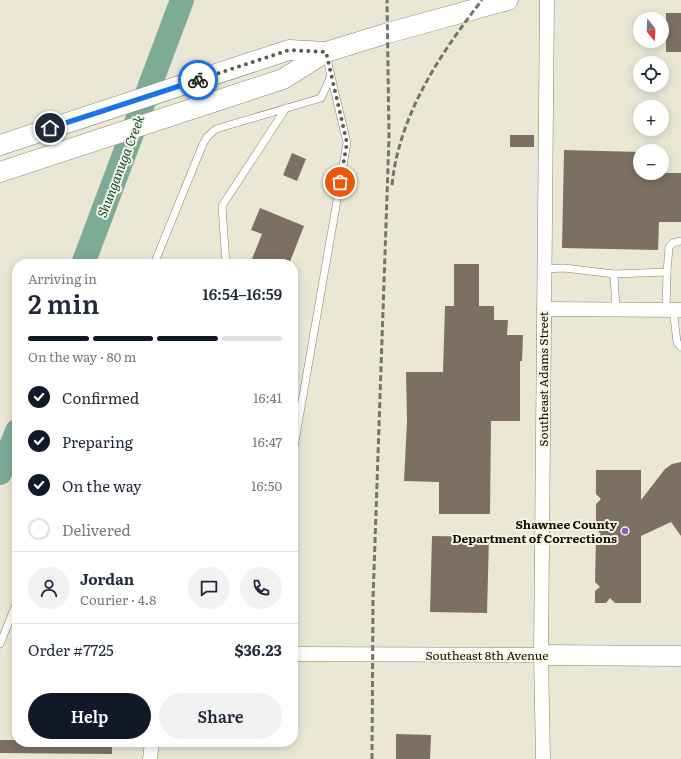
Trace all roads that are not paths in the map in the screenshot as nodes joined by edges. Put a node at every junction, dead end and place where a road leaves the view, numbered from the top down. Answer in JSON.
{"nodes":[{"id":1,"x":508,"y":0,"type":"edge"},
{"id":2,"x":547,"y":0,"type":"edge"},
{"id":3,"x":326,"y":52,"type":"junction"},
{"id":4,"x":331,"y":76,"type":"junction"},
{"id":5,"x":286,"y":108,"type":"junction"},
{"id":6,"x":0,"y":145,"type":"edge"},
{"id":7,"x":0,"y":172,"type":"edge"},
{"id":8,"x":681,"y":241,"type":"edge"},
{"id":9,"x":156,"y":259,"type":"edge"},
{"id":10,"x":226,"y":259,"type":"edge"},
{"id":11,"x":544,"y":268,"type":"junction"},
{"id":12,"x":667,"y":272,"type":"junction"},
{"id":13,"x":614,"y":274,"type":"junction"},
{"id":14,"x":544,"y":309,"type":"junction"},
{"id":15,"x":616,"y":309,"type":"junction"},
{"id":16,"x":673,"y":309,"type":"edge"},
{"id":17,"x":681,"y":347,"type":"edge"},
{"id":18,"x":298,"y":424,"type":"edge"},
{"id":19,"x":12,"y":614,"type":"edge"},
{"id":20,"x":0,"y":644,"type":"edge"},
{"id":21,"x":298,"y":654,"type":"edge"},
{"id":22,"x":541,"y":655,"type":"junction"},
{"id":23,"x":681,"y":656,"type":"edge"},
{"id":24,"x":151,"y":747,"type":"edge"},
{"id":25,"x":150,"y":759,"type":"edge"},
{"id":26,"x":543,"y":759,"type":"edge"}],
"edges":[{"from":1,"to":3,"type":"main road"},
{"from":2,"to":11,"type":"street","name":"Southeast Adams Street"},
{"from":3,"to":4,"type":"lane"},
{"from":3,"to":6,"type":"main road"},
{"from":3,"to":7,"type":"main road"},
{"from":4,"to":5,"type":"lane"},
{"from":4,"to":18,"type":"lane"},
{"from":5,"to":9,"type":"lane"},
{"from":5,"to":10,"type":"lane"},
{"from":8,"to":12,"type":"lane"},
{"from":11,"to":13,"type":"lane"},
{"from":11,"to":14,"type":"street","name":"Southeast Adams Street"},
{"from":12,"to":13,"type":"lane"},
{"from":12,"to":16,"type":"lane"},
{"from":13,"to":15,"type":"lane"},
{"from":14,"to":15,"type":"street"},
{"from":14,"to":22,"type":"street","name":"Southeast Adams Street"},
{"from":15,"to":16,"type":"street"},
{"from":16,"to":17,"type":"lane"},
{"from":19,"to":20,"type":"lane"},
{"from":21,"to":22,"type":"street","name":"Southeast 8th Avenue"},
{"from":22,"to":23,"type":"main road","name":"Southeast 8th Avenue"},
{"from":22,"to":26,"type":"street","name":"Southeast Adams Street"},
{"from":24,"to":25,"type":"street"}]}
